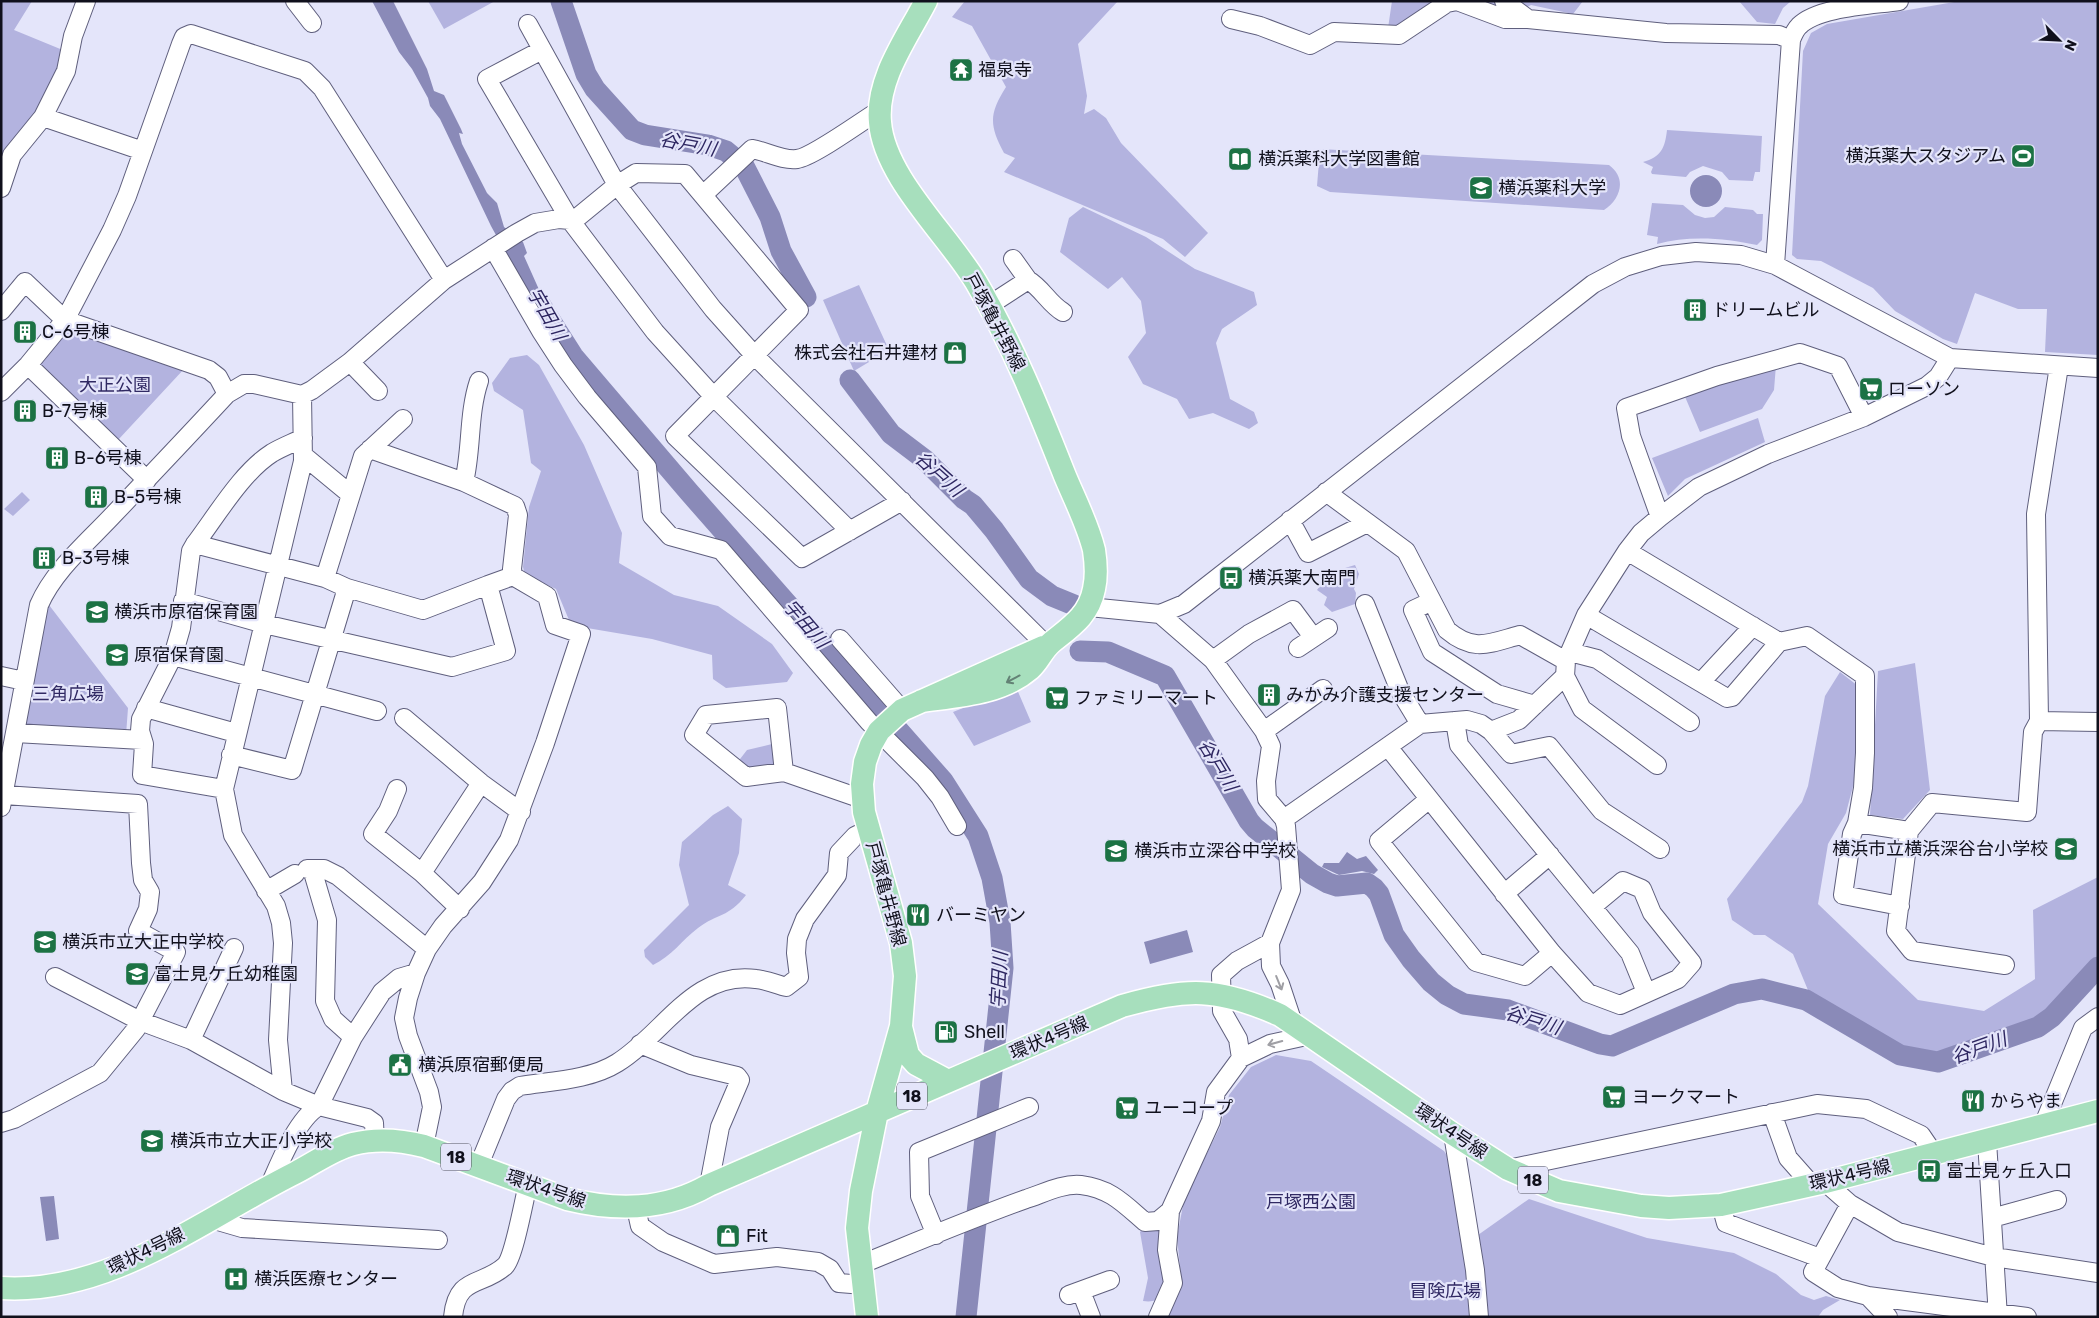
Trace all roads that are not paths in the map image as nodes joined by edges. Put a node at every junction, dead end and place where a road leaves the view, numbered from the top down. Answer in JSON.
{"nodes":[{"id":1,"x":86,"y":1,"type":"edge"},
{"id":2,"x":295,"y":1,"type":"edge"},
{"id":3,"x":926,"y":1,"type":"edge"},
{"id":4,"x":1504,"y":1,"type":"edge"},
{"id":5,"x":1899,"y":1,"type":"edge"},
{"id":6,"x":1231,"y":19,"type":"dead end"},
{"id":7,"x":1528,"y":19,"type":"junction"},
{"id":8,"x":312,"y":23,"type":"dead end"},
{"id":9,"x":528,"y":24,"type":"dead end"},
{"id":10,"x":1791,"y":40,"type":"junction"},
{"id":11,"x":542,"y":50,"type":"junction"},
{"id":12,"x":880,"y":110,"type":"junction"},
{"id":13,"x":43,"y":117,"type":"junction"},
{"id":14,"x":143,"y":151,"type":"junction"},
{"id":15,"x":617,"y":185,"type":"junction"},
{"id":16,"x":1,"y":188,"type":"edge"},
{"id":17,"x":703,"y":195,"type":"junction"},
{"id":18,"x":570,"y":220,"type":"junction"},
{"id":19,"x":494,"y":247,"type":"junction"},
{"id":20,"x":1013,"y":259,"type":"dead end"},
{"id":21,"x":1776,"y":265,"type":"junction"},
{"id":22,"x":444,"y":280,"type":"junction"},
{"id":23,"x":1028,"y":280,"type":"junction"},
{"id":24,"x":988,"y":306,"type":"junction"},
{"id":25,"x":1,"y":311,"type":"edge"},
{"id":26,"x":1064,"y":312,"type":"dead end"},
{"id":27,"x":65,"y":320,"type":"junction"},
{"id":28,"x":755,"y":356,"type":"junction"},
{"id":29,"x":1950,"y":358,"type":"junction"},
{"id":30,"x":350,"y":362,"type":"junction"},
{"id":31,"x":28,"y":365,"type":"junction"},
{"id":32,"x":2060,"y":366,"type":"junction"},
{"id":33,"x":2098,"y":368,"type":"edge"},
{"id":34,"x":480,"y":382,"type":"dead end"},
{"id":35,"x":378,"y":391,"type":"dead end"},
{"id":36,"x":1,"y":392,"type":"edge"},
{"id":37,"x":227,"y":394,"type":"junction"},
{"id":38,"x":302,"y":395,"type":"junction"},
{"id":39,"x":714,"y":397,"type":"junction"},
{"id":40,"x":1864,"y":417,"type":"junction"},
{"id":41,"x":402,"y":419,"type":"dead end"},
{"id":42,"x":304,"y":438,"type":"junction"},
{"id":43,"x":370,"y":449,"type":"junction"},
{"id":44,"x":304,"y":456,"type":"junction"},
{"id":45,"x":147,"y":480,"type":"junction"},
{"id":46,"x":464,"y":482,"type":"junction"},
{"id":47,"x":1326,"y":492,"type":"junction"},
{"id":48,"x":350,"y":494,"type":"junction"},
{"id":49,"x":902,"y":501,"type":"junction"},
{"id":50,"x":1660,"y":517,"type":"junction"},
{"id":51,"x":1290,"y":520,"type":"junction"},
{"id":52,"x":1367,"y":523,"type":"junction"},
{"id":53,"x":850,"y":531,"type":"junction"},
{"id":54,"x":195,"y":544,"type":"junction"},
{"id":55,"x":1627,"y":551,"type":"junction"},
{"id":56,"x":277,"y":564,"type":"junction"},
{"id":57,"x":513,"y":576,"type":"junction"},
{"id":58,"x":325,"y":578,"type":"junction"},
{"id":59,"x":488,"y":585,"type":"junction"},
{"id":60,"x":346,"y":588,"type":"junction"},
{"id":61,"x":183,"y":600,"type":"junction"},
{"id":62,"x":1432,"y":601,"type":"junction"},
{"id":63,"x":1365,"y":604,"type":"dead end"},
{"id":64,"x":1090,"y":607,"type":"junction"},
{"id":65,"x":1160,"y":614,"type":"junction"},
{"id":66,"x":1586,"y":615,"type":"junction"},
{"id":67,"x":264,"y":624,"type":"junction"},
{"id":68,"x":1753,"y":626,"type":"junction"},
{"id":69,"x":1328,"y":628,"type":"dead end"},
{"id":70,"x":1313,"y":637,"type":"junction"},
{"id":71,"x":840,"y":638,"type":"dead end"},
{"id":72,"x":332,"y":640,"type":"junction"},
{"id":73,"x":1780,"y":642,"type":"junction"},
{"id":74,"x":1048,"y":646,"type":"junction"},
{"id":75,"x":1298,"y":648,"type":"dead end"},
{"id":76,"x":173,"y":656,"type":"junction"},
{"id":77,"x":1212,"y":660,"type":"junction"},
{"id":78,"x":1567,"y":663,"type":"junction"},
{"id":79,"x":1,"y":676,"type":"edge"},
{"id":80,"x":251,"y":678,"type":"junction"},
{"id":81,"x":24,"y":681,"type":"junction"},
{"id":82,"x":1701,"y":682,"type":"junction"},
{"id":83,"x":1323,"y":689,"type":"dead end"},
{"id":84,"x":315,"y":695,"type":"junction"},
{"id":85,"x":1535,"y":705,"type":"junction"},
{"id":86,"x":146,"y":708,"type":"junction"},
{"id":87,"x":377,"y":711,"type":"dead end"},
{"id":88,"x":404,"y":718,"type":"dead end"},
{"id":89,"x":891,"y":720,"type":"junction"},
{"id":90,"x":1455,"y":721,"type":"junction"},
{"id":91,"x":2039,"y":721,"type":"junction"},
{"id":92,"x":1690,"y":722,"type":"dead end"},
{"id":93,"x":2098,"y":722,"type":"edge"},
{"id":94,"x":1420,"y":724,"type":"junction"},
{"id":95,"x":1264,"y":731,"type":"junction"},
{"id":96,"x":1491,"y":731,"type":"junction"},
{"id":97,"x":15,"y":733,"type":"junction"},
{"id":98,"x":236,"y":733,"type":"junction"},
{"id":99,"x":142,"y":740,"type":"junction"},
{"id":100,"x":1388,"y":747,"type":"junction"},
{"id":101,"x":231,"y":755,"type":"junction"},
{"id":102,"x":1657,"y":765,"type":"dead end"},
{"id":103,"x":784,"y":772,"type":"junction"},
{"id":104,"x":481,"y":783,"type":"junction"},
{"id":105,"x":224,"y":789,"type":"junction"},
{"id":106,"x":397,"y":789,"type":"dead end"},
{"id":107,"x":862,"y":799,"type":"junction"},
{"id":108,"x":1428,"y":800,"type":"junction"},
{"id":109,"x":3,"y":801,"type":"edge"},
{"id":110,"x":521,"y":812,"type":"junction"},
{"id":111,"x":1284,"y":819,"type":"junction"},
{"id":112,"x":1857,"y":823,"type":"junction"},
{"id":113,"x":957,"y":826,"type":"dead end"},
{"id":114,"x":869,"y":829,"type":"junction"},
{"id":115,"x":1909,"y":831,"type":"junction"},
{"id":116,"x":1660,"y":849,"type":"dead end"},
{"id":117,"x":1550,"y":855,"type":"junction"},
{"id":118,"x":305,"y":870,"type":"junction"},
{"id":119,"x":422,"y":873,"type":"junction"},
{"id":120,"x":266,"y":891,"type":"junction"},
{"id":121,"x":1504,"y":894,"type":"junction"},
{"id":122,"x":1593,"y":906,"type":"junction"},
{"id":123,"x":1900,"y":906,"type":"junction"},
{"id":124,"x":460,"y":909,"type":"junction"},
{"id":125,"x":1270,"y":944,"type":"junction"},
{"id":126,"x":234,"y":948,"type":"dead end"},
{"id":127,"x":427,"y":949,"type":"junction"},
{"id":128,"x":1552,"y":953,"type":"junction"},
{"id":129,"x":2005,"y":965,"type":"dead end"},
{"id":130,"x":416,"y":973,"type":"junction"},
{"id":131,"x":55,"y":976,"type":"dead end"},
{"id":132,"x":1646,"y":992,"type":"junction"},
{"id":133,"x":1220,"y":994,"type":"junction"},
{"id":134,"x":2098,"y":1017,"type":"edge"},
{"id":135,"x":140,"y":1021,"type":"junction"},
{"id":136,"x":1293,"y":1023,"type":"junction"},
{"id":137,"x":901,"y":1026,"type":"junction"},
{"id":138,"x":1311,"y":1035,"type":"junction"},
{"id":139,"x":354,"y":1037,"type":"junction"},
{"id":140,"x":191,"y":1040,"type":"junction"},
{"id":141,"x":640,"y":1044,"type":"junction"},
{"id":142,"x":1242,"y":1058,"type":"junction"},
{"id":143,"x":948,"y":1081,"type":"junction"},
{"id":144,"x":283,"y":1091,"type":"junction"},
{"id":145,"x":319,"y":1106,"type":"junction"},
{"id":146,"x":1029,"y":1106,"type":"dead end"},
{"id":147,"x":2098,"y":1110,"type":"edge"},
{"id":148,"x":877,"y":1112,"type":"junction"},
{"id":149,"x":1772,"y":1112,"type":"junction"},
{"id":150,"x":1,"y":1122,"type":"edge"},
{"id":151,"x":2043,"y":1126,"type":"junction"},
{"id":152,"x":1453,"y":1134,"type":"junction"},
{"id":153,"x":375,"y":1141,"type":"junction"},
{"id":154,"x":1987,"y":1141,"type":"junction"},
{"id":155,"x":424,"y":1146,"type":"junction"},
{"id":156,"x":1934,"y":1154,"type":"junction"},
{"id":157,"x":479,"y":1165,"type":"junction"},
{"id":158,"x":1508,"y":1169,"type":"junction"},
{"id":159,"x":1818,"y":1183,"type":"junction"},
{"id":160,"x":528,"y":1184,"type":"junction"},
{"id":161,"x":270,"y":1185,"type":"junction"},
{"id":162,"x":709,"y":1185,"type":"junction"},
{"id":163,"x":2057,"y":1200,"type":"dead end"},
{"id":164,"x":1850,"y":1204,"type":"junction"},
{"id":165,"x":1721,"y":1205,"type":"junction"},
{"id":166,"x":636,"y":1208,"type":"junction"},
{"id":167,"x":1170,"y":1211,"type":"junction"},
{"id":168,"x":1992,"y":1218,"type":"junction"},
{"id":169,"x":211,"y":1219,"type":"junction"},
{"id":170,"x":936,"y":1235,"type":"junction"},
{"id":171,"x":438,"y":1240,"type":"dead end"},
{"id":172,"x":1994,"y":1257,"type":"junction"},
{"id":173,"x":1820,"y":1258,"type":"junction"},
{"id":174,"x":2098,"y":1273,"type":"edge"},
{"id":175,"x":863,"y":1274,"type":"junction"},
{"id":176,"x":1110,"y":1280,"type":"dead end"},
{"id":177,"x":1,"y":1288,"type":"edge"},
{"id":178,"x":1868,"y":1296,"type":"junction"},
{"id":179,"x":1944,"y":1311,"type":"edge"},
{"id":180,"x":1998,"y":1315,"type":"edge"},
{"id":181,"x":453,"y":1317,"type":"edge"},
{"id":182,"x":867,"y":1317,"type":"edge"},
{"id":183,"x":1091,"y":1317,"type":"edge"},
{"id":184,"x":1158,"y":1317,"type":"edge"},
{"id":185,"x":1479,"y":1317,"type":"edge"},
{"id":186,"x":1888,"y":1317,"type":"edge"},
{"id":187,"x":2027,"y":1317,"type":"edge"}],
"edges":[{"from":1,"to":13,"type":"street"},
{"from":2,"to":8,"type":"street"},
{"from":3,"to":12,"type":"main road","name":"戸塚亀井野線"},
{"from":4,"to":7,"type":"street"},
{"from":5,"to":10,"type":"street"},
{"from":6,"to":7,"type":"street"},
{"from":7,"to":10,"type":"street"},
{"from":9,"to":11,"type":"street"},
{"from":10,"to":21,"type":"street"},
{"from":11,"to":15,"type":"street"},
{"from":11,"to":18,"type":"street"},
{"from":12,"to":17,"type":"street"},
{"from":12,"to":24,"type":"main road","name":"戸塚亀井野線"},
{"from":13,"to":14,"type":"street"},
{"from":13,"to":16,"type":"street"},
{"from":14,"to":22,"type":"street"},
{"from":14,"to":27,"type":"street"},
{"from":15,"to":17,"type":"street"},
{"from":15,"to":18,"type":"street"},
{"from":15,"to":28,"type":"street"},
{"from":17,"to":28,"type":"street"},
{"from":18,"to":19,"type":"street"},
{"from":18,"to":39,"type":"street"},
{"from":19,"to":22,"type":"street"},
{"from":19,"to":89,"type":"street"},
{"from":20,"to":23,"type":"street"},
{"from":21,"to":29,"type":"street"},
{"from":21,"to":47,"type":"street"},
{"from":22,"to":30,"type":"street"},
{"from":23,"to":24,"type":"street"},
{"from":23,"to":26,"type":"street"},
{"from":24,"to":64,"type":"main road","name":"戸塚亀井野線"},
{"from":25,"to":27,"type":"street"},
{"from":27,"to":31,"type":"street"},
{"from":27,"to":37,"type":"street"},
{"from":28,"to":39,"type":"street"},
{"from":28,"to":49,"type":"street"},
{"from":29,"to":32,"type":"street"},
{"from":29,"to":40,"type":"street"},
{"from":30,"to":35,"type":"street"},
{"from":30,"to":38,"type":"street"},
{"from":31,"to":36,"type":"street"},
{"from":31,"to":45,"type":"street"},
{"from":32,"to":33,"type":"street"},
{"from":32,"to":91,"type":"street"},
{"from":34,"to":46,"type":"street"},
{"from":37,"to":38,"type":"street"},
{"from":37,"to":45,"type":"street"},
{"from":38,"to":42,"type":"street"},
{"from":39,"to":53,"type":"street"},
{"from":39,"to":53,"type":"street"},
{"from":40,"to":50,"type":"street"},
{"from":40,"to":50,"type":"street"},
{"from":41,"to":43,"type":"street"},
{"from":42,"to":44,"type":"street"},
{"from":42,"to":54,"type":"street"},
{"from":43,"to":46,"type":"street"},
{"from":43,"to":48,"type":"street"},
{"from":44,"to":48,"type":"street"},
{"from":44,"to":56,"type":"street"},
{"from":45,"to":81,"type":"street"},
{"from":46,"to":57,"type":"street"},
{"from":47,"to":51,"type":"street"},
{"from":47,"to":52,"type":"street"},
{"from":48,"to":58,"type":"street"},
{"from":49,"to":53,"type":"street"},
{"from":49,"to":74,"type":"street"},
{"from":50,"to":55,"type":"street"},
{"from":51,"to":52,"type":"street"},
{"from":51,"to":65,"type":"street"},
{"from":52,"to":62,"type":"street"},
{"from":54,"to":56,"type":"street"},
{"from":54,"to":61,"type":"street"},
{"from":55,"to":66,"type":"street"},
{"from":55,"to":68,"type":"street"},
{"from":56,"to":58,"type":"street"},
{"from":56,"to":67,"type":"street"},
{"from":57,"to":59,"type":"street"},
{"from":57,"to":110,"type":"street"},
{"from":58,"to":60,"type":"street"},
{"from":59,"to":60,"type":"street"},
{"from":59,"to":72,"type":"street"},
{"from":60,"to":72,"type":"street"},
{"from":61,"to":67,"type":"street"},
{"from":61,"to":76,"type":"street"},
{"from":62,"to":78,"type":"street"},
{"from":62,"to":85,"type":"street"},
{"from":63,"to":94,"type":"street"},
{"from":64,"to":65,"type":"street"},
{"from":64,"to":74,"type":"main road"},
{"from":65,"to":77,"type":"street"},
{"from":66,"to":78,"type":"street"},
{"from":66,"to":82,"type":"street"},
{"from":67,"to":72,"type":"street"},
{"from":67,"to":80,"type":"street"},
{"from":68,"to":73,"type":"street"},
{"from":68,"to":82,"type":"street"},
{"from":69,"to":70,"type":"street"},
{"from":70,"to":75,"type":"street"},
{"from":70,"to":77,"type":"street"},
{"from":71,"to":89,"type":"street"},
{"from":72,"to":84,"type":"street"},
{"from":73,"to":82,"type":"street"},
{"from":73,"to":112,"type":"street"},
{"from":74,"to":89,"type":"main road"},
{"from":76,"to":80,"type":"street"},
{"from":76,"to":86,"type":"street"},
{"from":77,"to":95,"type":"street"},
{"from":78,"to":85,"type":"street"},
{"from":78,"to":92,"type":"street"},
{"from":78,"to":102,"type":"street"},
{"from":79,"to":81,"type":"street"},
{"from":80,"to":84,"type":"street"},
{"from":80,"to":98,"type":"street"},
{"from":81,"to":97,"type":"street"},
{"from":83,"to":95,"type":"street"},
{"from":84,"to":87,"type":"street"},
{"from":84,"to":101,"type":"street"},
{"from":85,"to":96,"type":"street"},
{"from":86,"to":98,"type":"street"},
{"from":86,"to":99,"type":"street"},
{"from":88,"to":104,"type":"street"},
{"from":89,"to":107,"type":"main road","name":"戸塚亀井野線"},
{"from":89,"to":113,"type":"street"},
{"from":90,"to":94,"type":"street"},
{"from":90,"to":96,"type":"street"},
{"from":90,"to":117,"type":"street"},
{"from":91,"to":93,"type":"street"},
{"from":91,"to":115,"type":"street"},
{"from":94,"to":100,"type":"street"},
{"from":95,"to":111,"type":"street"},
{"from":96,"to":116,"type":"street"},
{"from":97,"to":99,"type":"street"},
{"from":97,"to":109,"type":"street"},
{"from":98,"to":101,"type":"street"},
{"from":99,"to":105,"type":"street"},
{"from":100,"to":108,"type":"street"},
{"from":100,"to":111,"type":"street"},
{"from":101,"to":105,"type":"street"},
{"from":103,"to":103,"type":"street"},
{"from":103,"to":107,"type":"street"},
{"from":104,"to":110,"type":"street"},
{"from":104,"to":119,"type":"street"},
{"from":105,"to":120,"type":"street"},
{"from":106,"to":119,"type":"street"},
{"from":107,"to":114,"type":"main road","name":"戸塚亀井野線"},
{"from":108,"to":121,"type":"street"},
{"from":108,"to":128,"type":"street"},
{"from":109,"to":135,"type":"street"},
{"from":110,"to":124,"type":"street"},
{"from":111,"to":125,"type":"street"},
{"from":112,"to":115,"type":"street"},
{"from":112,"to":123,"type":"street"},
{"from":114,"to":137,"type":"main road","name":"戸塚亀井野線"},
{"from":114,"to":141,"type":"street"},
{"from":115,"to":123,"type":"street"},
{"from":117,"to":121,"type":"street"},
{"from":117,"to":122,"type":"street"},
{"from":118,"to":120,"type":"street"},
{"from":118,"to":127,"type":"street"},
{"from":118,"to":139,"type":"street"},
{"from":119,"to":124,"type":"street"},
{"from":120,"to":144,"type":"street"},
{"from":121,"to":128,"type":"street"},
{"from":122,"to":132,"type":"street"},
{"from":122,"to":132,"type":"street"},
{"from":123,"to":129,"type":"street"},
{"from":124,"to":127,"type":"street"},
{"from":125,"to":133,"type":"street"},
{"from":125,"to":136,"type":"street","one_way":true},
{"from":126,"to":140,"type":"street"},
{"from":127,"to":130,"type":"street"},
{"from":128,"to":132,"type":"street"},
{"from":130,"to":139,"type":"street"},
{"from":130,"to":155,"type":"street"},
{"from":131,"to":135,"type":"street"},
{"from":133,"to":136,"type":"main road","name":"環状4号線","number":"18"},
{"from":133,"to":142,"type":"street"},
{"from":133,"to":143,"type":"main road","name":"環状4号線","number":"18"},
{"from":134,"to":151,"type":"street"},
{"from":135,"to":140,"type":"street"},
{"from":135,"to":150,"type":"street"},
{"from":136,"to":138,"type":"main road","name":"環状4号線","number":"18"},
{"from":137,"to":143,"type":"main road"},
{"from":137,"to":148,"type":"main road","name":"戸塚亀井野線"},
{"from":138,"to":142,"type":"street","one_way":true},
{"from":138,"to":152,"type":"main road","name":"環状4号線","number":"18"},
{"from":139,"to":145,"type":"street"},
{"from":140,"to":144,"type":"street"},
{"from":141,"to":157,"type":"street"},
{"from":141,"to":162,"type":"street"},
{"from":142,"to":167,"type":"street"},
{"from":143,"to":148,"type":"main road","name":"環状4号線","number":"18"},
{"from":144,"to":145,"type":"street"},
{"from":145,"to":153,"type":"street"},
{"from":145,"to":161,"type":"street"},
{"from":146,"to":170,"type":"street"},
{"from":147,"to":151,"type":"main road","name":"環状4号線","number":"18"},
{"from":148,"to":162,"type":"main road","name":"環状4号線","number":"18"},
{"from":148,"to":175,"type":"main road","name":"戸塚亀井野線"},
{"from":149,"to":156,"type":"street"},
{"from":149,"to":158,"type":"street"},
{"from":149,"to":159,"type":"street"},
{"from":151,"to":154,"type":"main road","name":"環状4号線","number":"18"},
{"from":152,"to":158,"type":"main road","name":"環状4号線","number":"18"},
{"from":152,"to":185,"type":"street"},
{"from":153,"to":155,"type":"main road","name":"環状4号線","number":"18"},
{"from":153,"to":161,"type":"main road","name":"環状4号線","number":"18"},
{"from":154,"to":156,"type":"main road","name":"環状4号線","number":"18"},
{"from":154,"to":168,"type":"street"},
{"from":155,"to":157,"type":"main road","name":"環状4号線","number":"18"},
{"from":156,"to":159,"type":"main road","name":"環状4号線","number":"18"},
{"from":157,"to":160,"type":"main road","name":"環状4号線","number":"18"},
{"from":158,"to":165,"type":"main road","name":"環状4号線","number":"18"},
{"from":159,"to":164,"type":"street"},
{"from":159,"to":165,"type":"main road","name":"環状4号線","number":"18"},
{"from":160,"to":166,"type":"main road","name":"環状4号線","number":"18"},
{"from":160,"to":181,"type":"street"},
{"from":161,"to":169,"type":"main road","name":"環状4号線","number":"18"},
{"from":162,"to":166,"type":"main road","name":"環状4号線","number":"18"},
{"from":163,"to":168,"type":"street"},
{"from":164,"to":172,"type":"street"},
{"from":164,"to":173,"type":"street"},
{"from":165,"to":173,"type":"street"},
{"from":166,"to":175,"type":"street"},
{"from":167,"to":170,"type":"street"},
{"from":167,"to":184,"type":"street"},
{"from":168,"to":172,"type":"street"},
{"from":169,"to":171,"type":"street"},
{"from":169,"to":177,"type":"main road","name":"環状4号線","number":"18"},
{"from":170,"to":175,"type":"street"},
{"from":172,"to":174,"type":"street"},
{"from":172,"to":180,"type":"street"},
{"from":173,"to":178,"type":"street"},
{"from":175,"to":182,"type":"main road","name":"戸塚亀井野線"},
{"from":176,"to":183,"type":"street"},
{"from":178,"to":179,"type":"street"},
{"from":178,"to":186,"type":"street"},
{"from":179,"to":180,"type":"street"},
{"from":180,"to":187,"type":"street"}]}
